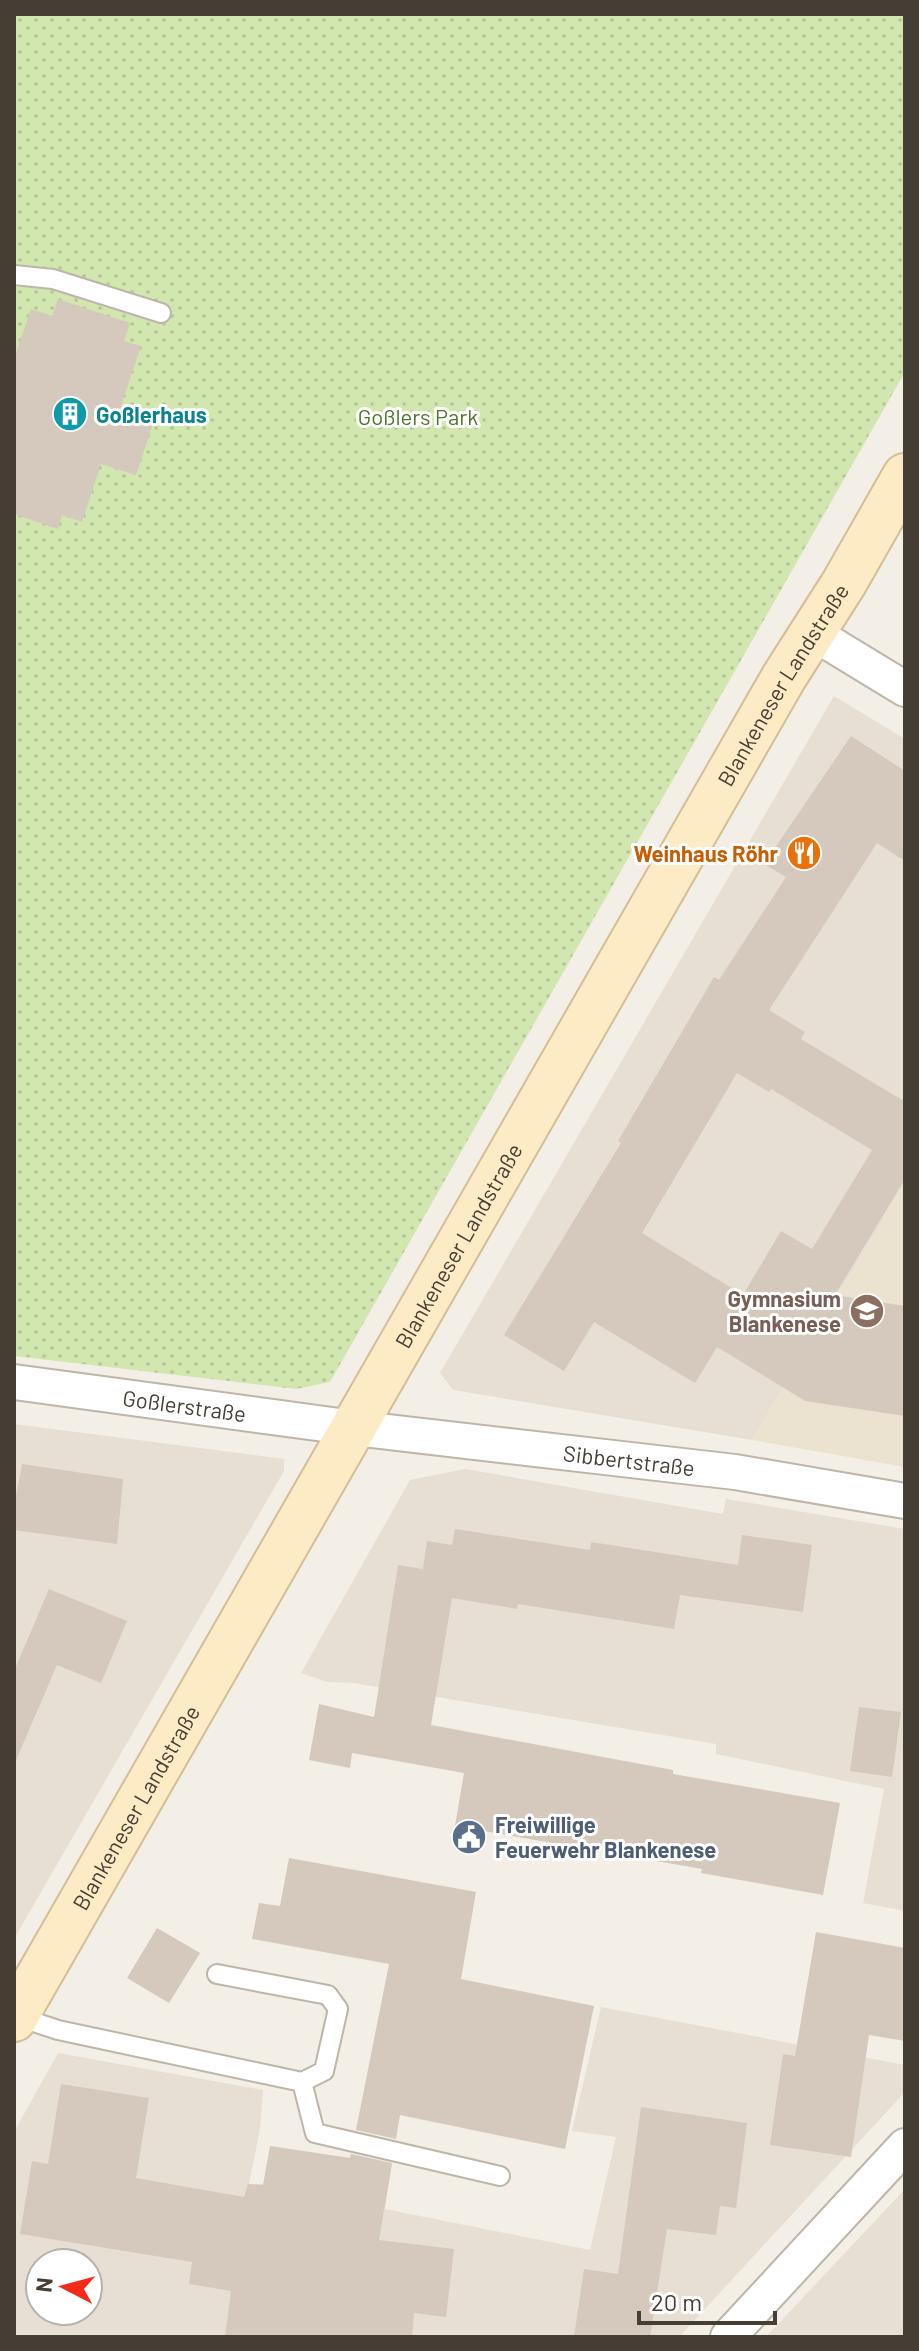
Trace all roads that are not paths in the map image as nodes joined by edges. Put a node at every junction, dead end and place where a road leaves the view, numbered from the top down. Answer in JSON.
{"nodes":[{"id":1,"x":14,"y":275,"type":"edge"},
{"id":2,"x":161,"y":313,"type":"dead end"},
{"id":3,"x":905,"y":476,"type":"edge"},
{"id":4,"x":813,"y":633,"type":"junction"},
{"id":5,"x":905,"y":689,"type":"edge"},
{"id":6,"x":14,"y":1382,"type":"edge"},
{"id":7,"x":354,"y":1428,"type":"junction"},
{"id":8,"x":905,"y":1501,"type":"edge"},
{"id":9,"x":217,"y":1974,"type":"dead end"},
{"id":10,"x":15,"y":2017,"type":"edge"},
{"id":11,"x":302,"y":2082,"type":"junction"},
{"id":12,"x":905,"y":2146,"type":"edge"},
{"id":13,"x":500,"y":2176,"type":"dead end"},
{"id":14,"x":728,"y":2337,"type":"edge"}],
"edges":[{"from":1,"to":2,"type":"lane"},
{"from":3,"to":4,"type":"main road","name":"Blankeneser Landstraße"},
{"from":4,"to":5,"type":"street"},
{"from":4,"to":7,"type":"main road","name":"Blankeneser Landstraße"},
{"from":6,"to":7,"type":"street","name":"Goßlerstraße"},
{"from":7,"to":8,"type":"street","name":"Sibbertstraße"},
{"from":7,"to":10,"type":"main road","name":"Blankeneser Landstraße"},
{"from":9,"to":11,"type":"lane"},
{"from":10,"to":11,"type":"lane"},
{"from":11,"to":13,"type":"lane"},
{"from":12,"to":14,"type":"street"}]}
